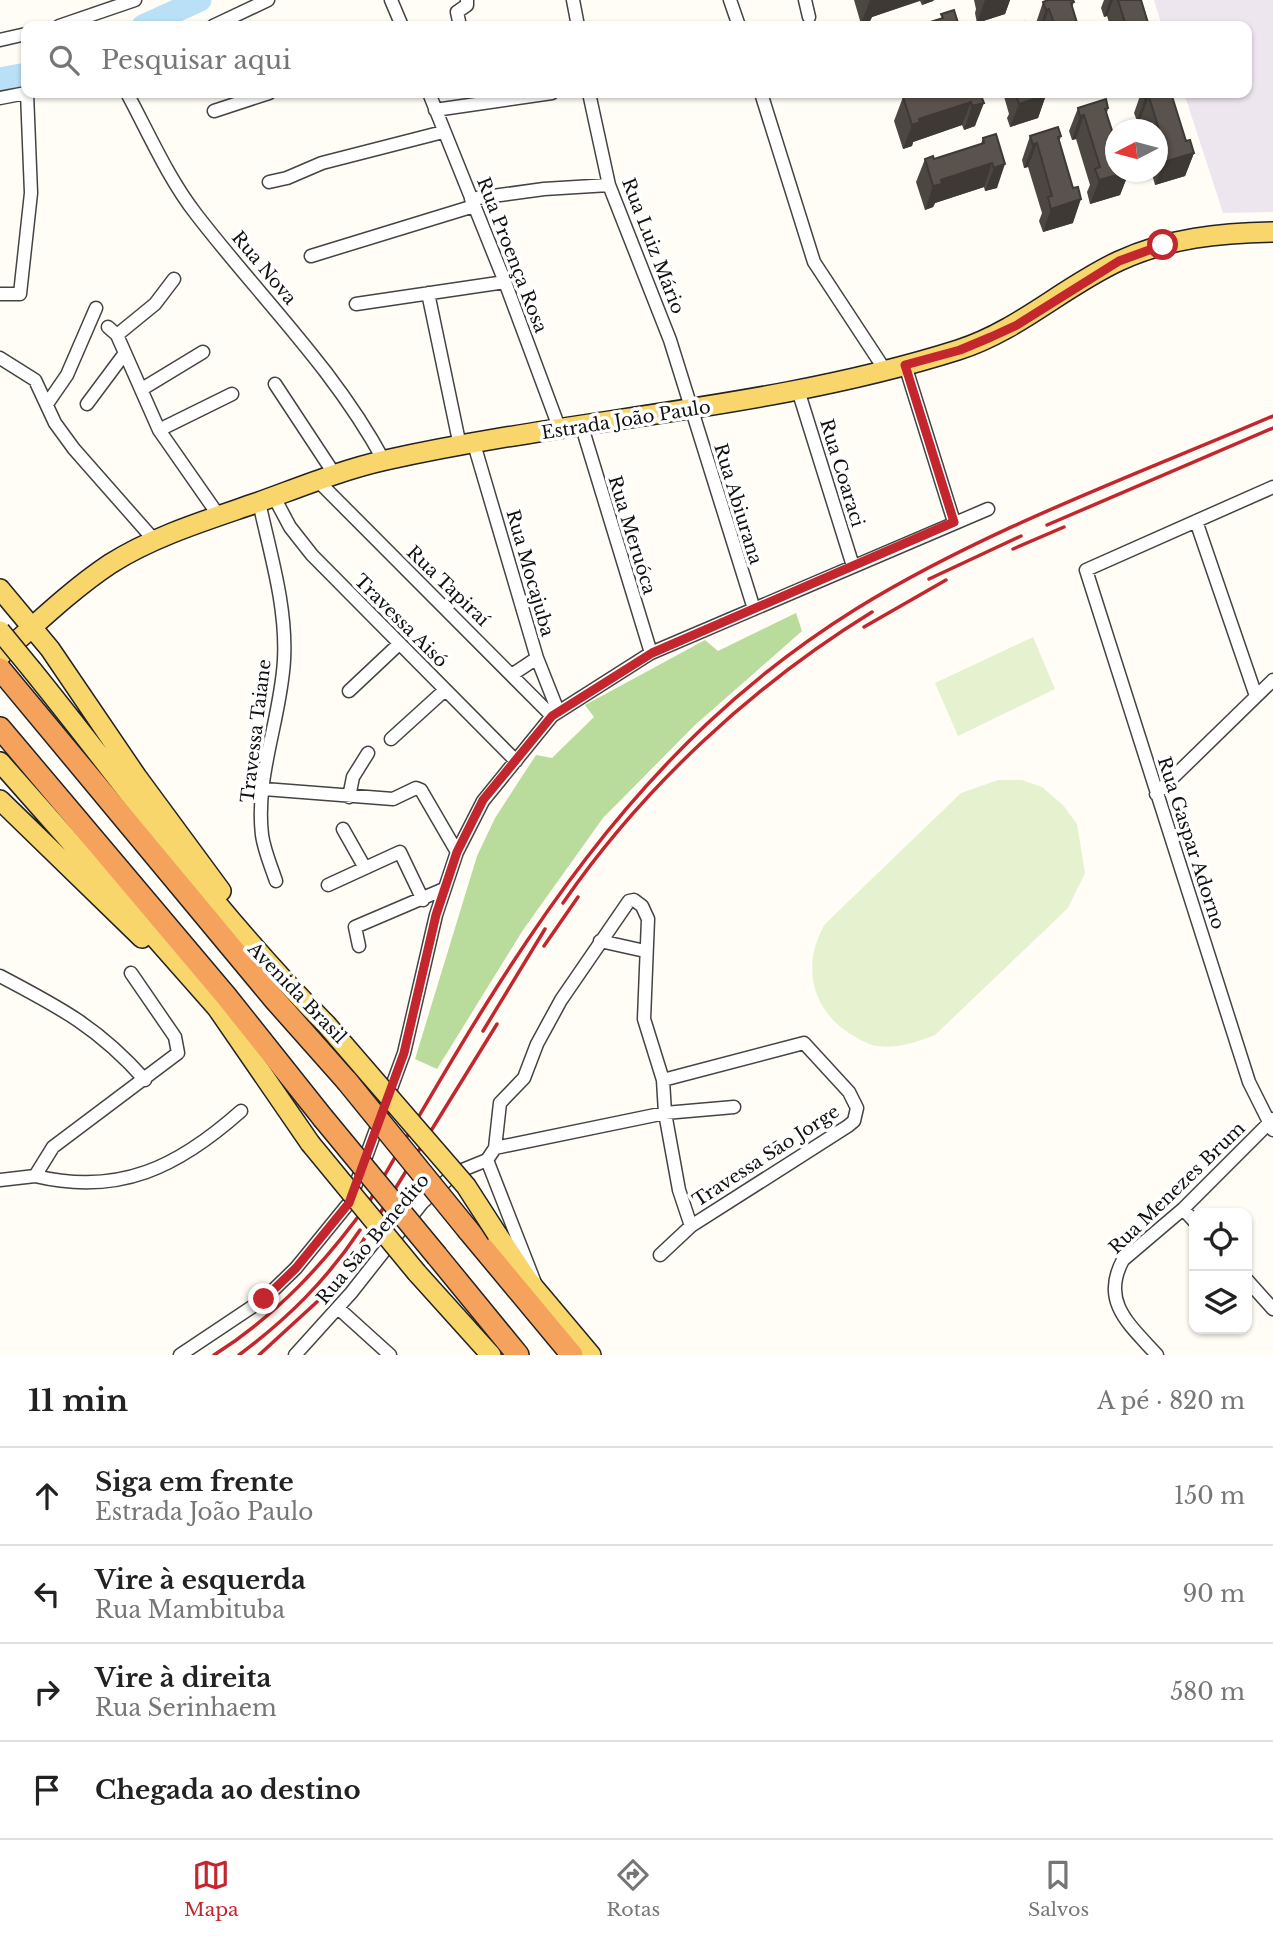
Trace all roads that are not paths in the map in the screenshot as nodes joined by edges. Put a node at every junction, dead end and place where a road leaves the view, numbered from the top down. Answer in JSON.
{"nodes":[{"id":1,"x":135,"y":0,"type":"edge"},
{"id":2,"x":268,"y":0,"type":"edge"},
{"id":3,"x":391,"y":0,"type":"edge"},
{"id":4,"x":467,"y":0,"type":"edge"},
{"id":5,"x":573,"y":0,"type":"edge"},
{"id":6,"x":730,"y":0,"type":"edge"},
{"id":7,"x":805,"y":0,"type":"edge"},
{"id":8,"x":809,"y":17,"type":"dead end"},
{"id":9,"x":74,"y":21,"type":"edge"},
{"id":10,"x":224,"y":21,"type":"edge"},
{"id":11,"x":400,"y":21,"type":"edge"},
{"id":12,"x":459,"y":21,"type":"edge"},
{"id":13,"x":577,"y":21,"type":"edge"},
{"id":14,"x":737,"y":21,"type":"edge"},
{"id":15,"x":21,"y":35,"type":"edge"},
{"id":16,"x":0,"y":40,"type":"edge"},
{"id":17,"x":21,"y":94,"type":"edge"},
{"id":18,"x":0,"y":98,"type":"edge"},
{"id":19,"x":26,"y":98,"type":"edge"},
{"id":20,"x":130,"y":98,"type":"edge"},
{"id":21,"x":254,"y":98,"type":"edge"},
{"id":22,"x":431,"y":98,"type":"edge"},
{"id":23,"x":472,"y":98,"type":"edge"},
{"id":24,"x":590,"y":98,"type":"edge"},
{"id":25,"x":763,"y":98,"type":"edge"},
{"id":26,"x":435,"y":110,"type":"junction"},
{"id":27,"x":214,"y":111,"type":"dead end"},
{"id":28,"x":443,"y":132,"type":"junction"},
{"id":29,"x":269,"y":182,"type":"dead end"},
{"id":30,"x":609,"y":185,"type":"junction"},
{"id":31,"x":473,"y":202,"type":"junction"},
{"id":32,"x":1273,"y":232,"type":"edge"},
{"id":33,"x":311,"y":256,"type":"dead end"},
{"id":34,"x":174,"y":279,"type":"dead end"},
{"id":35,"x":505,"y":282,"type":"junction"},
{"id":36,"x":428,"y":293,"type":"junction"},
{"id":37,"x":0,"y":294,"type":"edge"},
{"id":38,"x":356,"y":304,"type":"dead end"},
{"id":39,"x":96,"y":308,"type":"dead end"},
{"id":40,"x":203,"y":352,"type":"dead end"},
{"id":41,"x":125,"y":353,"type":"junction"},
{"id":42,"x":0,"y":358,"type":"edge"},
{"id":43,"x":905,"y":365,"type":"junction"},
{"id":44,"x":885,"y":370,"type":"junction"},
{"id":45,"x":275,"y":384,"type":"dead end"},
{"id":46,"x":142,"y":388,"type":"junction"},
{"id":47,"x":798,"y":390,"type":"junction"},
{"id":48,"x":232,"y":394,"type":"dead end"},
{"id":49,"x":47,"y":404,"type":"junction"},
{"id":50,"x":87,"y":404,"type":"dead end"},
{"id":51,"x":690,"y":409,"type":"junction"},
{"id":52,"x":582,"y":427,"type":"junction"},
{"id":53,"x":159,"y":430,"type":"junction"},
{"id":54,"x":560,"y":430,"type":"junction"},
{"id":55,"x":467,"y":445,"type":"junction"},
{"id":56,"x":384,"y":461,"type":"junction"},
{"id":57,"x":326,"y":478,"type":"junction"},
{"id":58,"x":1273,"y":487,"type":"edge"},
{"id":59,"x":266,"y":499,"type":"junction"},
{"id":60,"x":988,"y":509,"type":"dead end"},
{"id":61,"x":219,"y":516,"type":"junction"},
{"id":62,"x":1196,"y":521,"type":"junction"},
{"id":63,"x":954,"y":522,"type":"junction"},
{"id":64,"x":155,"y":541,"type":"junction"},
{"id":65,"x":853,"y":566,"type":"junction"},
{"id":66,"x":0,"y":589,"type":"edge"},
{"id":67,"x":754,"y":609,"type":"junction"},
{"id":68,"x":33,"y":627,"type":"junction"},
{"id":69,"x":0,"y":631,"type":"edge"},
{"id":70,"x":399,"y":644,"type":"junction"},
{"id":71,"x":652,"y":653,"type":"junction"},
{"id":72,"x":0,"y":656,"type":"edge"},
{"id":73,"x":537,"y":658,"type":"junction"},
{"id":74,"x":513,"y":674,"type":"junction"},
{"id":75,"x":5,"y":675,"type":"edge"},
{"id":76,"x":1273,"y":680,"type":"edge"},
{"id":77,"x":445,"y":690,"type":"junction"},
{"id":78,"x":349,"y":691,"type":"dead end"},
{"id":79,"x":1256,"y":696,"type":"junction"},
{"id":80,"x":555,"y":713,"type":"junction"},
{"id":81,"x":0,"y":728,"type":"edge"},
{"id":82,"x":391,"y":739,"type":"dead end"},
{"id":83,"x":368,"y":752,"type":"dead end"},
{"id":84,"x":516,"y":761,"type":"junction"},
{"id":85,"x":0,"y":762,"type":"edge"},
{"id":86,"x":264,"y":789,"type":"junction"},
{"id":87,"x":1156,"y":794,"type":"junction"},
{"id":88,"x":349,"y":797,"type":"junction"},
{"id":89,"x":0,"y":800,"type":"edge"},
{"id":90,"x":343,"y":829,"type":"dead end"},
{"id":91,"x":457,"y":852,"type":"junction"},
{"id":92,"x":365,"y":868,"type":"junction"},
{"id":93,"x":276,"y":881,"type":"dead end"},
{"id":94,"x":328,"y":885,"type":"dead end"},
{"id":95,"x":444,"y":889,"type":"junction"},
{"id":96,"x":423,"y":900,"type":"junction"},
{"id":97,"x":600,"y":941,"type":"junction"},
{"id":98,"x":359,"y":946,"type":"dead end"},
{"id":99,"x":253,"y":947,"type":"junction"},
{"id":100,"x":645,"y":951,"type":"junction"},
{"id":101,"x":131,"y":973,"type":"dead end"},
{"id":102,"x":0,"y":976,"type":"edge"},
{"id":103,"x":218,"y":1009,"type":"junction"},
{"id":104,"x":145,"y":1080,"type":"junction"},
{"id":105,"x":663,"y":1080,"type":"junction"},
{"id":106,"x":734,"y":1107,"type":"dead end"},
{"id":107,"x":241,"y":1111,"type":"dead end"},
{"id":108,"x":665,"y":1114,"type":"junction"},
{"id":109,"x":1271,"y":1124,"type":"edge"},
{"id":110,"x":495,"y":1148,"type":"junction"},
{"id":111,"x":488,"y":1160,"type":"junction"},
{"id":112,"x":35,"y":1176,"type":"junction"},
{"id":113,"x":0,"y":1180,"type":"edge"},
{"id":114,"x":1183,"y":1209,"type":"junction"},
{"id":115,"x":1189,"y":1216,"type":"edge"},
{"id":116,"x":691,"y":1226,"type":"junction"},
{"id":117,"x":660,"y":1255,"type":"dead end"},
{"id":118,"x":1252,"y":1286,"type":"edge"},
{"id":119,"x":536,"y":1290,"type":"junction"},
{"id":120,"x":338,"y":1308,"type":"junction"},
{"id":121,"x":1273,"y":1309,"type":"edge"},
{"id":122,"x":180,"y":1355,"type":"edge"},
{"id":123,"x":295,"y":1355,"type":"edge"},
{"id":124,"x":390,"y":1355,"type":"edge"},
{"id":125,"x":491,"y":1355,"type":"edge"},
{"id":126,"x":518,"y":1355,"type":"edge"},
{"id":127,"x":572,"y":1355,"type":"edge"},
{"id":128,"x":591,"y":1355,"type":"edge"},
{"id":129,"x":1157,"y":1355,"type":"edge"}],
"edges":[{"from":1,"to":9,"type":"street"},
{"from":2,"to":10,"type":"street"},
{"from":3,"to":11,"type":"street"},
{"from":4,"to":12,"type":"street"},
{"from":5,"to":13,"type":"street"},
{"from":6,"to":14,"type":"street"},
{"from":7,"to":8,"type":"street"},
{"from":15,"to":16,"type":"street"},
{"from":17,"to":18,"type":"street"},
{"from":19,"to":37,"type":"street"},
{"from":20,"to":56,"type":"street","name":"Rua Nova"},
{"from":21,"to":27,"type":"street"},
{"from":22,"to":26,"type":"street","name":"Rua Proença Rosa"},
{"from":23,"to":26,"type":"street"},
{"from":24,"to":30,"type":"street","name":"Rua Luiz Mário"},
{"from":25,"to":44,"type":"street"},
{"from":26,"to":28,"type":"street","name":"Rua Proença Rosa"},
{"from":28,"to":29,"type":"street"},
{"from":28,"to":31,"type":"street","name":"Rua Proença Rosa"},
{"from":30,"to":31,"type":"street"},
{"from":30,"to":51,"type":"street","name":"Rua Luiz Mário"},
{"from":31,"to":33,"type":"street"},
{"from":31,"to":35,"type":"street","name":"Rua Proença Rosa"},
{"from":32,"to":43,"type":"main road","name":"Estrada João Paulo"},
{"from":34,"to":41,"type":"street"},
{"from":35,"to":36,"type":"street"},
{"from":35,"to":54,"type":"street","name":"Rua Proença Rosa"},
{"from":36,"to":38,"type":"street"},
{"from":36,"to":55,"type":"street","name":"Rua Mocajuba"},
{"from":39,"to":49,"type":"street"},
{"from":40,"to":46,"type":"street"},
{"from":41,"to":46,"type":"street"},
{"from":41,"to":50,"type":"street"},
{"from":42,"to":49,"type":"street"},
{"from":43,"to":44,"type":"main road","name":"Estrada João Paulo"},
{"from":43,"to":63,"type":"street"},
{"from":44,"to":47,"type":"main road","name":"Estrada João Paulo"},
{"from":45,"to":57,"type":"street","name":"Rua Tapiraí"},
{"from":46,"to":53,"type":"street"},
{"from":47,"to":51,"type":"main road","name":"Estrada João Paulo"},
{"from":47,"to":65,"type":"street","name":"Rua Coaraci"},
{"from":48,"to":53,"type":"street"},
{"from":49,"to":64,"type":"street"},
{"from":51,"to":52,"type":"main road","name":"Estrada João Paulo"},
{"from":51,"to":67,"type":"street","name":"Rua Abiurana"},
{"from":52,"to":54,"type":"main road","name":"Estrada João Paulo"},
{"from":52,"to":71,"type":"street","name":"Rua Meruóca"},
{"from":53,"to":61,"type":"street"},
{"from":54,"to":55,"type":"main road","name":"Estrada João Paulo"},
{"from":55,"to":56,"type":"main road","name":"Estrada João Paulo"},
{"from":55,"to":73,"type":"street","name":"Rua Mocajuba"},
{"from":56,"to":57,"type":"main road","name":"Estrada João Paulo"},
{"from":57,"to":59,"type":"main road","name":"Estrada João Paulo"},
{"from":57,"to":74,"type":"street","name":"Rua Tapiraí"},
{"from":58,"to":62,"type":"street"},
{"from":59,"to":61,"type":"main road","name":"Estrada João Paulo"},
{"from":59,"to":70,"type":"street","name":"Travessa Aisó"},
{"from":59,"to":86,"type":"street","name":"Travessa Taiane"},
{"from":60,"to":63,"type":"street"},
{"from":61,"to":64,"type":"main road","name":"Estrada João Paulo"},
{"from":62,"to":79,"type":"street"},
{"from":62,"to":87,"type":"street","name":"Rua Gaspar Adorno"},
{"from":63,"to":65,"type":"street"},
{"from":64,"to":68,"type":"main road","name":"Estrada João Paulo"},
{"from":65,"to":67,"type":"street"},
{"from":66,"to":68,"type":"main road"},
{"from":67,"to":71,"type":"street"},
{"from":68,"to":72,"type":"main road","name":"Estrada João Paulo"},
{"from":68,"to":99,"type":"main road"},
{"from":69,"to":99,"type":"main road","name":"Avenida Brasil","bridge":true},
{"from":70,"to":77,"type":"street","name":"Travessa Aisó"},
{"from":70,"to":78,"type":"street"},
{"from":71,"to":80,"type":"street"},
{"from":73,"to":74,"type":"street"},
{"from":73,"to":80,"type":"street","name":"Rua Mocajuba"},
{"from":74,"to":80,"type":"street","name":"Rua Tapiraí"},
{"from":75,"to":127,"type":"highway","name":"Avenida Brasil","bridge":true},
{"from":76,"to":79,"type":"street"},
{"from":77,"to":82,"type":"street"},
{"from":77,"to":84,"type":"street","name":"Travessa Aisó"},
{"from":79,"to":87,"type":"street"},
{"from":80,"to":84,"type":"street"},
{"from":81,"to":126,"type":"highway","bridge":true},
{"from":83,"to":88,"type":"street"},
{"from":84,"to":91,"type":"street"},
{"from":85,"to":103,"type":"main road"},
{"from":86,"to":88,"type":"street"},
{"from":86,"to":93,"type":"street","name":"Travessa Taiane"},
{"from":87,"to":109,"type":"street","name":"Rua Gaspar Adorno"},
{"from":88,"to":91,"type":"street"},
{"from":89,"to":103,"type":"main road"},
{"from":90,"to":92,"type":"street"},
{"from":91,"to":95,"type":"street"},
{"from":92,"to":94,"type":"street"},
{"from":92,"to":96,"type":"street"},
{"from":95,"to":96,"type":"street"},
{"from":95,"to":122,"type":"street"},
{"from":96,"to":98,"type":"street"},
{"from":97,"to":100,"type":"street"},
{"from":97,"to":100,"type":"street"},
{"from":97,"to":110,"type":"street"},
{"from":99,"to":119,"type":"main road","name":"Avenida Brasil","bridge":true},
{"from":100,"to":105,"type":"street"},
{"from":101,"to":104,"type":"street"},
{"from":102,"to":104,"type":"street"},
{"from":103,"to":125,"type":"main road","bridge":true},
{"from":104,"to":112,"type":"street"},
{"from":105,"to":108,"type":"street"},
{"from":105,"to":116,"type":"street","name":"Travessa Sāo Jorge"},
{"from":106,"to":108,"type":"street"},
{"from":107,"to":112,"type":"street"},
{"from":108,"to":110,"type":"street"},
{"from":108,"to":116,"type":"street"},
{"from":109,"to":114,"type":"street","name":"Rua Menezes Brum"},
{"from":110,"to":111,"type":"street"},
{"from":111,"to":119,"type":"street"},
{"from":111,"to":120,"type":"street","name":"Rua Sāo Benedito"},
{"from":112,"to":113,"type":"street"},
{"from":114,"to":115,"type":"street"},
{"from":114,"to":129,"type":"street","name":"Rua Menezes Brum"},
{"from":116,"to":117,"type":"street","name":"Travessa Sāo Jorge"},
{"from":118,"to":121,"type":"street"},
{"from":119,"to":128,"type":"main road","name":"Avenida Brasil"},
{"from":120,"to":123,"type":"street","name":"Rua Sāo Benedito"},
{"from":120,"to":124,"type":"street"}]}
